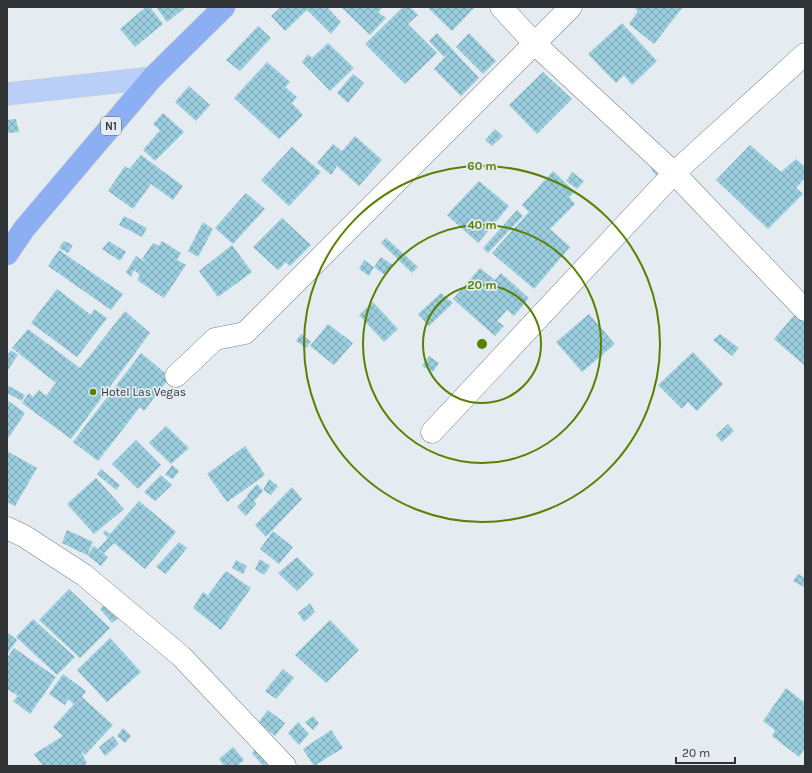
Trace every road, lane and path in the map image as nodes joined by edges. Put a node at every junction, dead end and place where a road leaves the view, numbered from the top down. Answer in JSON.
{"nodes":[{"id":1,"x":224,"y":7,"type":"edge"},
{"id":2,"x":502,"y":7,"type":"edge"},
{"id":3,"x":571,"y":7,"type":"edge"},
{"id":4,"x":535,"y":44,"type":"junction"},
{"id":5,"x":805,"y":54,"type":"edge"},
{"id":6,"x":152,"y":78,"type":"junction"},
{"id":7,"x":7,"y":94,"type":"edge"},
{"id":8,"x":674,"y":172,"type":"junction"},
{"id":9,"x":7,"y":254,"type":"edge"},
{"id":10,"x":805,"y":310,"type":"edge"},
{"id":11,"x":176,"y":376,"type":"dead end"},
{"id":12,"x":432,"y":432,"type":"dead end"},
{"id":13,"x":7,"y":528,"type":"edge"},
{"id":14,"x":285,"y":766,"type":"edge"}],
"edges":[{"from":1,"to":6,"type":"highway","number":"N1"},
{"from":2,"to":4,"type":"street"},
{"from":3,"to":4,"type":"street"},
{"from":4,"to":8,"type":"street"},
{"from":4,"to":11,"type":"street"},
{"from":5,"to":8,"type":"street"},
{"from":6,"to":7,"type":"main road"},
{"from":6,"to":9,"type":"highway","number":"N1"},
{"from":8,"to":10,"type":"street"},
{"from":8,"to":12,"type":"street"},
{"from":13,"to":14,"type":"street"}]}
